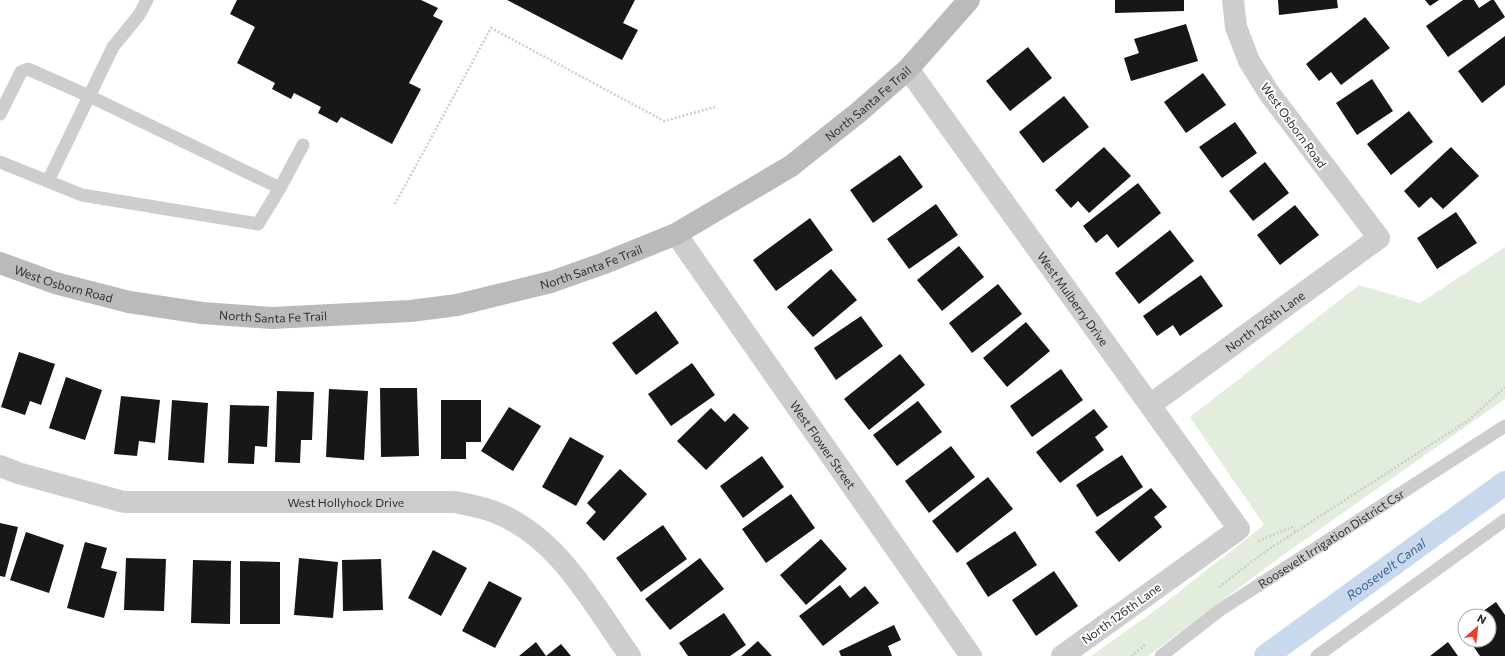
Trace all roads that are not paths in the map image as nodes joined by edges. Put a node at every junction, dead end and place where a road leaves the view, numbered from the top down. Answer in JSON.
{"nodes":[{"id":1,"x":147,"y":0,"type":"edge"},
{"id":2,"x":969,"y":0,"type":"edge"},
{"id":3,"x":1232,"y":0,"type":"edge"},
{"id":4,"x":908,"y":68,"type":"junction"},
{"id":5,"x":89,"y":96,"type":"junction"},
{"id":6,"x":0,"y":114,"type":"edge"},
{"id":7,"x":303,"y":145,"type":"dead end"},
{"id":8,"x":0,"y":162,"type":"edge"},
{"id":9,"x":48,"y":181,"type":"junction"},
{"id":10,"x":280,"y":188,"type":"junction"},
{"id":11,"x":676,"y":234,"type":"junction"},
{"id":12,"x":1380,"y":238,"type":"joint"},
{"id":13,"x":0,"y":263,"type":"edge"},
{"id":14,"x":129,"y":302,"type":"joint"},
{"id":15,"x":1150,"y":405,"type":"junction"},
{"id":16,"x":1505,"y":426,"type":"edge"},
{"id":17,"x":0,"y":466,"type":"edge"},
{"id":18,"x":1505,"y":520,"type":"edge"},
{"id":19,"x":1239,"y":529,"type":"joint"},
{"id":20,"x":630,"y":656,"type":"edge"},
{"id":21,"x":971,"y":656,"type":"edge"},
{"id":22,"x":1062,"y":656,"type":"edge"},
{"id":23,"x":1161,"y":656,"type":"edge"},
{"id":24,"x":1317,"y":656,"type":"edge"}],
"edges":[{"from":1,"to":5,"type":"lane"},
{"from":2,"to":4,"type":"street","name":"North Santa Fe Trail"},
{"from":3,"to":12,"type":"street","name":"West Osborn Road"},
{"from":4,"to":11,"type":"street","name":"North Santa Fe Trail"},
{"from":4,"to":15,"type":"street","name":"West Mulberry Drive"},
{"from":5,"to":6,"type":"lane"},
{"from":5,"to":9,"type":"lane"},
{"from":5,"to":10,"type":"lane"},
{"from":7,"to":10,"type":"lane"},
{"from":8,"to":9,"type":"lane"},
{"from":9,"to":10,"type":"lane"},
{"from":11,"to":14,"type":"street","name":"North Santa Fe Trail"},
{"from":11,"to":21,"type":"street","name":"West Flower Street"},
{"from":12,"to":15,"type":"street","name":"North 126th Lane"},
{"from":13,"to":14,"type":"street","name":"West Osborn Road"},
{"from":15,"to":19,"type":"street","name":"West Mulberry Drive"},
{"from":16,"to":23,"type":"lane","name":"Roosevelt Irrigation District Csr"},
{"from":17,"to":20,"type":"street","name":"West Hollyhock Drive"},
{"from":18,"to":24,"type":"lane"},
{"from":19,"to":22,"type":"street","name":"North 126th Lane"}]}
